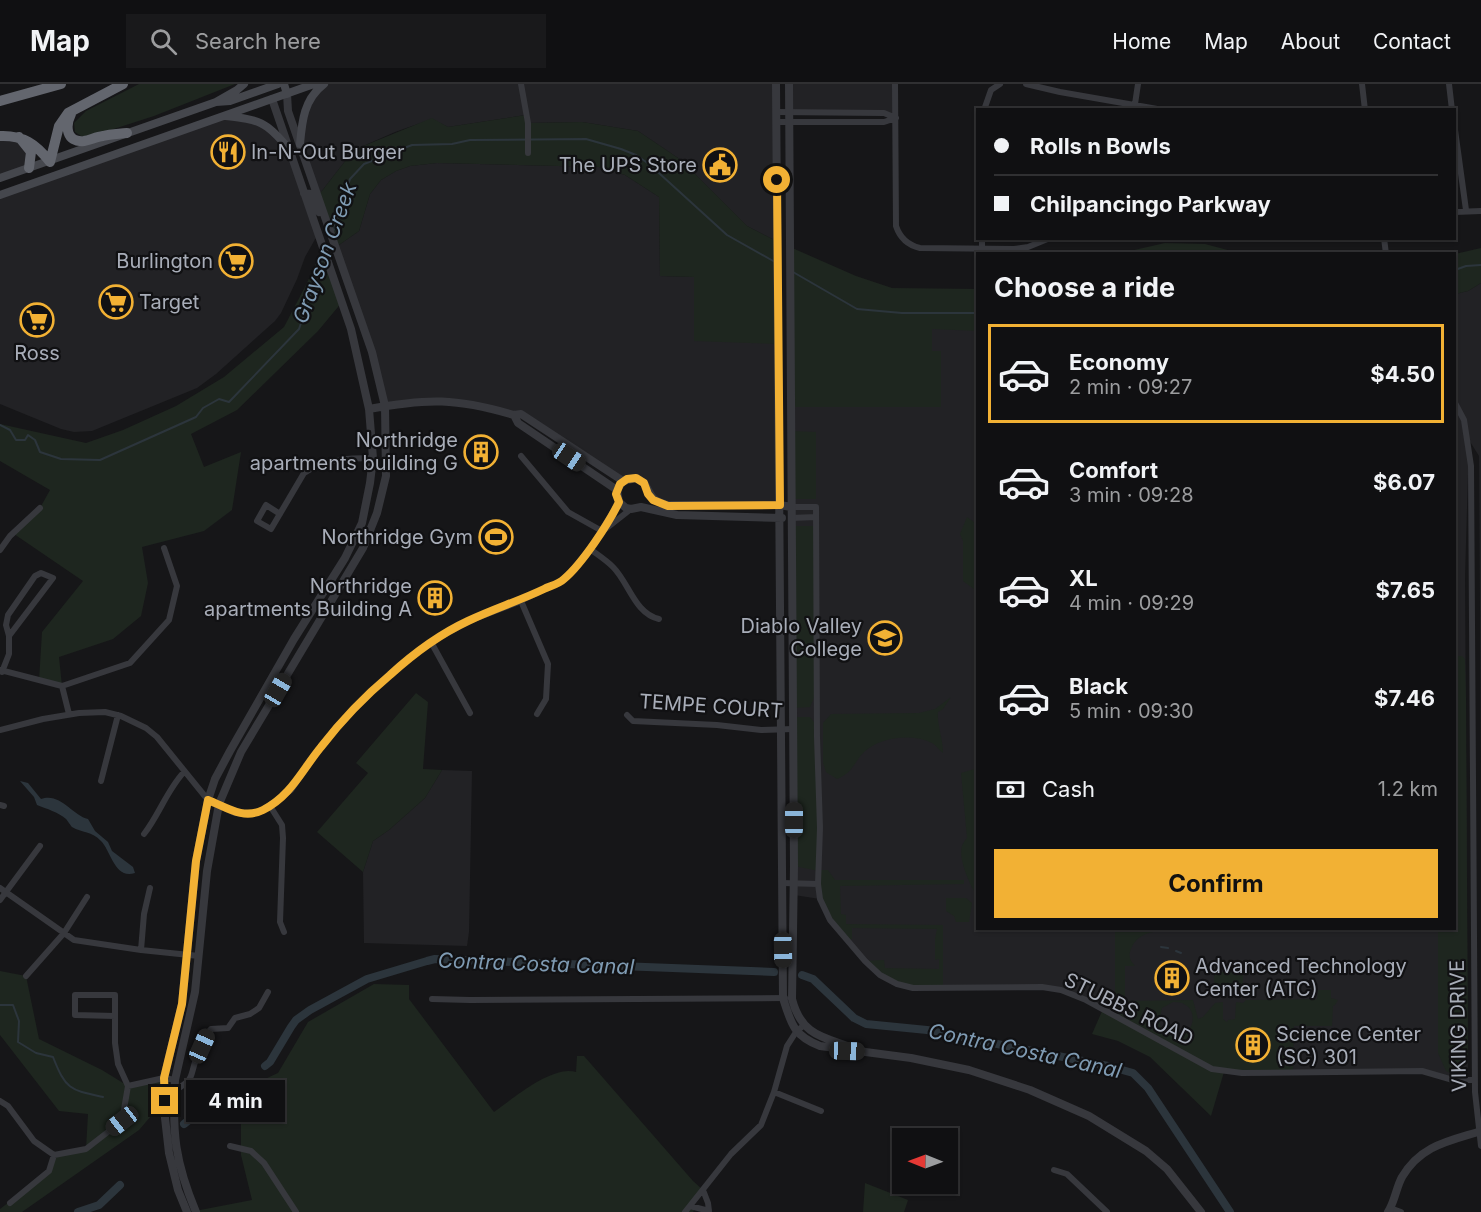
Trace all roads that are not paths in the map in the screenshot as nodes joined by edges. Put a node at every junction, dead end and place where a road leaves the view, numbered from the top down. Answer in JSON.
{"nodes":[{"id":1,"x":61,"y":84,"type":"edge"},
{"id":2,"x":123,"y":84,"type":"edge"},
{"id":3,"x":244,"y":84,"type":"edge"},
{"id":4,"x":278,"y":84,"type":"edge"},
{"id":5,"x":284,"y":84,"type":"edge"},
{"id":6,"x":314,"y":84,"type":"edge"},
{"id":7,"x":324,"y":84,"type":"edge"},
{"id":8,"x":521,"y":84,"type":"edge"},
{"id":9,"x":776,"y":84,"type":"edge"},
{"id":10,"x":789,"y":84,"type":"edge"},
{"id":11,"x":896,"y":84,"type":"edge"},
{"id":12,"x":1000,"y":84,"type":"edge"},
{"id":13,"x":1026,"y":84,"type":"edge"},
{"id":14,"x":1138,"y":84,"type":"edge"},
{"id":15,"x":1362,"y":84,"type":"edge"},
{"id":16,"x":1449,"y":84,"type":"edge"},
{"id":17,"x":268,"y":86,"type":"edge"},
{"id":18,"x":287,"y":94,"type":"junction"},
{"id":19,"x":272,"y":99,"type":"junction"},
{"id":20,"x":0,"y":100,"type":"edge"},
{"id":21,"x":216,"y":102,"type":"junction"},
{"id":22,"x":1135,"y":104,"type":"junction"},
{"id":23,"x":985,"y":108,"type":"edge"},
{"id":24,"x":1154,"y":108,"type":"edge"},
{"id":25,"x":1365,"y":108,"type":"edge"},
{"id":26,"x":1452,"y":108,"type":"edge"},
{"id":27,"x":74,"y":109,"type":"junction"},
{"id":28,"x":777,"y":112,"type":"junction"},
{"id":29,"x":789,"y":112,"type":"junction"},
{"id":30,"x":222,"y":115,"type":"junction"},
{"id":31,"x":896,"y":118,"type":"junction"},
{"id":32,"x":777,"y":122,"type":"junction"},
{"id":33,"x":789,"y":122,"type":"junction"},
{"id":34,"x":127,"y":133,"type":"junction"},
{"id":35,"x":0,"y":136,"type":"edge"},
{"id":36,"x":19,"y":137,"type":"junction"},
{"id":37,"x":1456,"y":137,"type":"edge"},
{"id":38,"x":300,"y":144,"type":"junction"},
{"id":39,"x":288,"y":148,"type":"junction"},
{"id":40,"x":528,"y":153,"type":"dead end"},
{"id":41,"x":50,"y":162,"type":"junction"},
{"id":42,"x":30,"y":168,"type":"junction"},
{"id":43,"x":0,"y":178,"type":"edge"},
{"id":44,"x":304,"y":193,"type":"junction"},
{"id":45,"x":0,"y":195,"type":"edge"},
{"id":46,"x":1466,"y":210,"type":"junction"},
{"id":47,"x":1481,"y":211,"type":"edge"},
{"id":48,"x":1456,"y":212,"type":"edge"},
{"id":49,"x":327,"y":223,"type":"junction"},
{"id":50,"x":982,"y":240,"type":"edge"},
{"id":51,"x":1047,"y":240,"type":"edge"},
{"id":52,"x":982,"y":249,"type":"junction"},
{"id":53,"x":329,"y":265,"type":"junction"},
{"id":54,"x":358,"y":312,"type":"junction"},
{"id":55,"x":1456,"y":405,"type":"edge"},
{"id":56,"x":385,"y":406,"type":"junction"},
{"id":57,"x":369,"y":409,"type":"junction"},
{"id":58,"x":514,"y":415,"type":"junction"},
{"id":59,"x":521,"y":456,"type":"dead end"},
{"id":60,"x":373,"y":458,"type":"junction"},
{"id":61,"x":623,"y":481,"type":"junction"},
{"id":62,"x":617,"y":490,"type":"junction"},
{"id":63,"x":648,"y":494,"type":"junction"},
{"id":64,"x":619,"y":502,"type":"junction"},
{"id":65,"x":780,"y":505,"type":"junction"},
{"id":66,"x":642,"y":507,"type":"junction"},
{"id":67,"x":791,"y":507,"type":"junction"},
{"id":68,"x":40,"y":508,"type":"dead end"},
{"id":69,"x":631,"y":510,"type":"junction"},
{"id":70,"x":280,"y":514,"type":"dead end"},
{"id":71,"x":816,"y":517,"type":"junction"},
{"id":72,"x":780,"y":518,"type":"junction"},
{"id":73,"x":791,"y":518,"type":"junction"},
{"id":74,"x":602,"y":531,"type":"junction"},
{"id":75,"x":164,"y":548,"type":"dead end"},
{"id":76,"x":590,"y":549,"type":"junction"},
{"id":77,"x":0,"y":550,"type":"edge"},
{"id":78,"x":521,"y":601,"type":"junction"},
{"id":79,"x":659,"y":620,"type":"dead end"},
{"id":80,"x":9,"y":636,"type":"junction"},
{"id":81,"x":431,"y":642,"type":"junction"},
{"id":82,"x":1,"y":671,"type":"edge"},
{"id":83,"x":62,"y":686,"type":"junction"},
{"id":84,"x":470,"y":713,"type":"dead end"},
{"id":85,"x":69,"y":714,"type":"junction"},
{"id":86,"x":537,"y":714,"type":"dead end"},
{"id":87,"x":118,"y":715,"type":"junction"},
{"id":88,"x":627,"y":715,"type":"dead end"},
{"id":89,"x":781,"y":729,"type":"junction"},
{"id":90,"x":793,"y":729,"type":"junction"},
{"id":91,"x":0,"y":730,"type":"edge"},
{"id":92,"x":184,"y":772,"type":"junction"},
{"id":93,"x":100,"y":781,"type":"dead end"},
{"id":94,"x":208,"y":800,"type":"junction"},
{"id":95,"x":219,"y":804,"type":"junction"},
{"id":96,"x":270,"y":806,"type":"junction"},
{"id":97,"x":144,"y":834,"type":"dead end"},
{"id":98,"x":40,"y":846,"type":"dead end"},
{"id":99,"x":794,"y":883,"type":"junction"},
{"id":100,"x":782,"y":884,"type":"junction"},
{"id":101,"x":818,"y":884,"type":"junction"},
{"id":102,"x":0,"y":888,"type":"edge"},
{"id":103,"x":150,"y":888,"type":"dead end"},
{"id":104,"x":6,"y":893,"type":"junction"},
{"id":105,"x":87,"y":897,"type":"dead end"},
{"id":106,"x":0,"y":900,"type":"edge"},
{"id":107,"x":284,"y":932,"type":"dead end"},
{"id":108,"x":64,"y":933,"type":"junction"},
{"id":109,"x":141,"y":950,"type":"junction"},
{"id":110,"x":187,"y":955,"type":"junction"},
{"id":111,"x":199,"y":956,"type":"junction"},
{"id":112,"x":26,"y":976,"type":"dead end"},
{"id":113,"x":268,"y":992,"type":"dead end"},
{"id":114,"x":783,"y":998,"type":"junction"},
{"id":115,"x":432,"y":999,"type":"dead end"},
{"id":116,"x":792,"y":999,"type":"junction"},
{"id":117,"x":115,"y":1016,"type":"junction"},
{"id":118,"x":804,"y":1025,"type":"junction"},
{"id":119,"x":796,"y":1032,"type":"junction"},
{"id":120,"x":862,"y":1052,"type":"junction"},
{"id":121,"x":164,"y":1078,"type":"junction"},
{"id":122,"x":176,"y":1080,"type":"junction"},
{"id":123,"x":1475,"y":1080,"type":"junction"},
{"id":124,"x":128,"y":1086,"type":"junction"},
{"id":125,"x":175,"y":1091,"type":"junction"},
{"id":126,"x":774,"y":1092,"type":"junction"},
{"id":127,"x":0,"y":1101,"type":"edge"},
{"id":128,"x":821,"y":1111,"type":"dead end"},
{"id":129,"x":1479,"y":1132,"type":"edge"},
{"id":130,"x":230,"y":1146,"type":"dead end"},
{"id":131,"x":1481,"y":1146,"type":"edge"},
{"id":132,"x":54,"y":1155,"type":"junction"},
{"id":133,"x":1054,"y":1170,"type":"dead end"},
{"id":134,"x":703,"y":1190,"type":"junction"},
{"id":135,"x":10,"y":1203,"type":"dead end"},
{"id":136,"x":687,"y":1209,"type":"edge"},
{"id":137,"x":1389,"y":1210,"type":"edge"},
{"id":138,"x":187,"y":1212,"type":"edge"},
{"id":139,"x":196,"y":1212,"type":"edge"},
{"id":140,"x":296,"y":1212,"type":"edge"},
{"id":141,"x":710,"y":1212,"type":"edge"},
{"id":142,"x":1107,"y":1212,"type":"edge"},
{"id":143,"x":1201,"y":1212,"type":"edge"},
{"id":144,"x":1401,"y":1212,"type":"edge"}],
"edges":[{"from":1,"to":20,"type":"highway"},
{"from":2,"to":27,"type":"highway"},
{"from":3,"to":21,"type":"main road"},
{"from":4,"to":17,"type":"main road"},
{"from":5,"to":18,"type":"main road"},
{"from":6,"to":18,"type":"main road"},
{"from":7,"to":38,"type":"main road"},
{"from":8,"to":40,"type":"street"},
{"from":9,"to":28,"type":"street"},
{"from":10,"to":29,"type":"street"},
{"from":11,"to":31,"type":"street"},
{"from":12,"to":23,"type":"street"},
{"from":13,"to":22,"type":"street"},
{"from":14,"to":22,"type":"street"},
{"from":15,"to":25,"type":"street"},
{"from":16,"to":26,"type":"street"},
{"from":17,"to":19,"type":"main road"},
{"from":17,"to":21,"type":"main road"},
{"from":18,"to":19,"type":"main road"},
{"from":18,"to":38,"type":"street"},
{"from":19,"to":30,"type":"main road"},
{"from":19,"to":39,"type":"street"},
{"from":21,"to":34,"type":"main road"},
{"from":22,"to":24,"type":"street"},
{"from":27,"to":34,"type":"highway"},
{"from":27,"to":41,"type":"highway"},
{"from":28,"to":29,"type":"street"},
{"from":28,"to":32,"type":"street"},
{"from":29,"to":31,"type":"street"},
{"from":29,"to":33,"type":"street"},
{"from":30,"to":39,"type":"main road"},
{"from":30,"to":45,"type":"main road"},
{"from":31,"to":33,"type":"street"},
{"from":31,"to":52,"type":"street"},
{"from":32,"to":33,"type":"street"},
{"from":32,"to":65,"type":"street"},
{"from":33,"to":67,"type":"street"},
{"from":34,"to":41,"type":"main road"},
{"from":35,"to":36,"type":"highway"},
{"from":36,"to":41,"type":"highway"},
{"from":36,"to":42,"type":"highway"},
{"from":37,"to":46,"type":"street"},
{"from":38,"to":49,"type":"street"},
{"from":39,"to":44,"type":"street"},
{"from":41,"to":42,"type":"main road"},
{"from":42,"to":43,"type":"main road"},
{"from":44,"to":49,"type":"street"},
{"from":44,"to":53,"type":"street"},
{"from":46,"to":47,"type":"street"},
{"from":46,"to":48,"type":"street"},
{"from":49,"to":54,"type":"street"},
{"from":50,"to":52,"type":"street"},
{"from":51,"to":52,"type":"street"},
{"from":53,"to":54,"type":"street"},
{"from":53,"to":57,"type":"street"},
{"from":54,"to":56,"type":"street"},
{"from":55,"to":123,"type":"street","name":"VIKING DRIVE"},
{"from":56,"to":57,"type":"street"},
{"from":56,"to":58,"type":"street"},
{"from":56,"to":95,"type":"street"},
{"from":57,"to":60,"type":"street"},
{"from":58,"to":61,"type":"street"},
{"from":58,"to":62,"type":"street"},
{"from":59,"to":74,"type":"street"},
{"from":60,"to":70,"type":"street"},
{"from":60,"to":94,"type":"street"},
{"from":61,"to":62,"type":"street"},
{"from":61,"to":63,"type":"street"},
{"from":62,"to":64,"type":"street"},
{"from":63,"to":65,"type":"street"},
{"from":63,"to":66,"type":"street"},
{"from":64,"to":69,"type":"street"},
{"from":64,"to":74,"type":"street"},
{"from":65,"to":67,"type":"street"},
{"from":65,"to":72,"type":"street"},
{"from":66,"to":69,"type":"street"},
{"from":66,"to":72,"type":"street"},
{"from":67,"to":71,"type":"street"},
{"from":67,"to":73,"type":"street"},
{"from":68,"to":77,"type":"street"},
{"from":69,"to":74,"type":"street"},
{"from":71,"to":73,"type":"street"},
{"from":71,"to":101,"type":"street"},
{"from":72,"to":73,"type":"street"},
{"from":72,"to":89,"type":"street"},
{"from":73,"to":90,"type":"street"},
{"from":74,"to":76,"type":"street"},
{"from":75,"to":83,"type":"street"},
{"from":76,"to":78,"type":"street"},
{"from":76,"to":79,"type":"street"},
{"from":78,"to":81,"type":"street"},
{"from":78,"to":86,"type":"street"},
{"from":80,"to":80,"type":"street"},
{"from":80,"to":82,"type":"street"},
{"from":81,"to":84,"type":"street"},
{"from":81,"to":96,"type":"street"},
{"from":82,"to":83,"type":"street"},
{"from":83,"to":85,"type":"street"},
{"from":85,"to":87,"type":"street"},
{"from":85,"to":91,"type":"street"},
{"from":87,"to":92,"type":"street"},
{"from":87,"to":93,"type":"street"},
{"from":88,"to":89,"type":"street","name":"TEMPE COURT"},
{"from":89,"to":90,"type":"street","name":"TEMPE COURT"},
{"from":89,"to":100,"type":"street"},
{"from":90,"to":99,"type":"street"},
{"from":92,"to":94,"type":"street"},
{"from":92,"to":97,"type":"street"},
{"from":94,"to":95,"type":"street"},
{"from":94,"to":110,"type":"street"},
{"from":95,"to":96,"type":"street"},
{"from":95,"to":111,"type":"street"},
{"from":96,"to":107,"type":"street"},
{"from":98,"to":104,"type":"street"},
{"from":99,"to":100,"type":"street"},
{"from":99,"to":101,"type":"street"},
{"from":99,"to":116,"type":"street"},
{"from":100,"to":114,"type":"street"},
{"from":101,"to":123,"type":"street","name":"STUBBS ROAD"},
{"from":102,"to":104,"type":"street"},
{"from":103,"to":109,"type":"street"},
{"from":104,"to":106,"type":"street"},
{"from":104,"to":108,"type":"street"},
{"from":105,"to":108,"type":"street"},
{"from":108,"to":109,"type":"street"},
{"from":108,"to":112,"type":"street"},
{"from":109,"to":110,"type":"street"},
{"from":110,"to":111,"type":"street"},
{"from":110,"to":121,"type":"street"},
{"from":111,"to":122,"type":"street"},
{"from":113,"to":125,"type":"street"},
{"from":114,"to":115,"type":"street"},
{"from":114,"to":116,"type":"street"},
{"from":114,"to":119,"type":"street"},
{"from":116,"to":118,"type":"street"},
{"from":117,"to":117,"type":"street"},
{"from":117,"to":124,"type":"street"},
{"from":118,"to":119,"type":"street"},
{"from":118,"to":120,"type":"street"},
{"from":119,"to":120,"type":"street"},
{"from":119,"to":126,"type":"street"},
{"from":120,"to":143,"type":"street"},
{"from":121,"to":122,"type":"street"},
{"from":121,"to":124,"type":"street"},
{"from":121,"to":138,"type":"street"},
{"from":122,"to":125,"type":"street"},
{"from":123,"to":129,"type":"street","name":"VIKING DRIVE"},
{"from":124,"to":132,"type":"street"},
{"from":125,"to":139,"type":"street"},
{"from":126,"to":128,"type":"street"},
{"from":126,"to":134,"type":"street"},
{"from":127,"to":132,"type":"street"},
{"from":129,"to":131,"type":"street","name":"VIKING DRIVE"},
{"from":129,"to":137,"type":"street"},
{"from":130,"to":140,"type":"street"},
{"from":132,"to":135,"type":"street"},
{"from":133,"to":142,"type":"street"},
{"from":134,"to":136,"type":"street"},
{"from":134,"to":141,"type":"street"},
{"from":136,"to":141,"type":"street"},
{"from":137,"to":144,"type":"street"}]}
